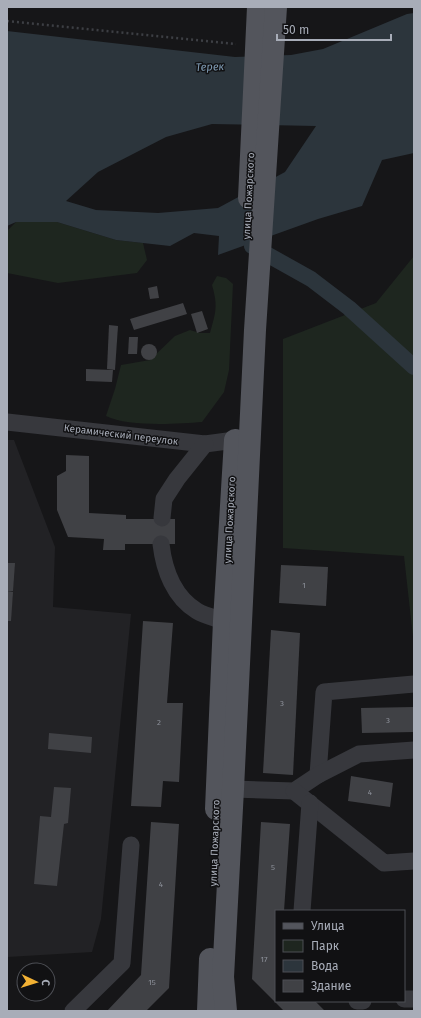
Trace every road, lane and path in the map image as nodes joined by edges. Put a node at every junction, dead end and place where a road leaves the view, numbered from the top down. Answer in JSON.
{"nodes":[{"id":1,"x":258,"y":7,"type":"edge"},
{"id":2,"x":276,"y":7,"type":"edge"},
{"id":3,"x":7,"y":21,"type":"edge"},
{"id":4,"x":266,"y":29,"type":"junction"},
{"id":5,"x":236,"y":44,"type":"dead end"},
{"id":6,"x":248,"y":330,"type":"junction"},
{"id":7,"x":7,"y":422,"type":"edge"},
{"id":8,"x":235,"y":440,"type":"junction"},
{"id":9,"x":204,"y":444,"type":"junction"},
{"id":10,"x":162,"y":518,"type":"dead end"},
{"id":11,"x":161,"y":544,"type":"dead end"},
{"id":12,"x":224,"y":621,"type":"junction"},
{"id":13,"x":414,"y":684,"type":"edge"},
{"id":14,"x":414,"y":750,"type":"edge"},
{"id":15,"x":318,"y":775,"type":"junction"},
{"id":16,"x":233,"y":789,"type":"junction"},
{"id":17,"x":294,"y":791,"type":"junction"},
{"id":18,"x":310,"y":803,"type":"junction"},
{"id":19,"x":131,"y":846,"type":"dead end"},
{"id":20,"x":414,"y":861,"type":"edge"},
{"id":21,"x":302,"y":910,"type":"edge"},
{"id":22,"x":73,"y":1011,"type":"edge"},
{"id":23,"x":208,"y":1011,"type":"edge"},
{"id":24,"x":226,"y":1011,"type":"edge"}],
"edges":[{"from":1,"to":4,"type":"main road"},
{"from":2,"to":4,"type":"main road"},
{"from":3,"to":5,"type":"path"},
{"from":4,"to":6,"type":"main road","name":"улица Пожарского"},
{"from":6,"to":8,"type":"main road","name":"улица Пожарского"},
{"from":6,"to":16,"type":"main road","name":"улица Пожарского"},
{"from":7,"to":9,"type":"street","name":"Керамический переулок"},
{"from":8,"to":9,"type":"street","name":"Керамический переулок"},
{"from":8,"to":12,"type":"main road","name":"улица Пожарского"},
{"from":9,"to":10,"type":"street"},
{"from":11,"to":12,"type":"street"},
{"from":12,"to":23,"type":"main road","name":"улица Пожарского"},
{"from":13,"to":15,"type":"street"},
{"from":14,"to":15,"type":"street"},
{"from":15,"to":17,"type":"street"},
{"from":16,"to":17,"type":"street"},
{"from":16,"to":24,"type":"main road","name":"улица Пожарского"},
{"from":17,"to":18,"type":"street"},
{"from":18,"to":20,"type":"street"},
{"from":18,"to":21,"type":"street"},
{"from":19,"to":22,"type":"street"}]}
